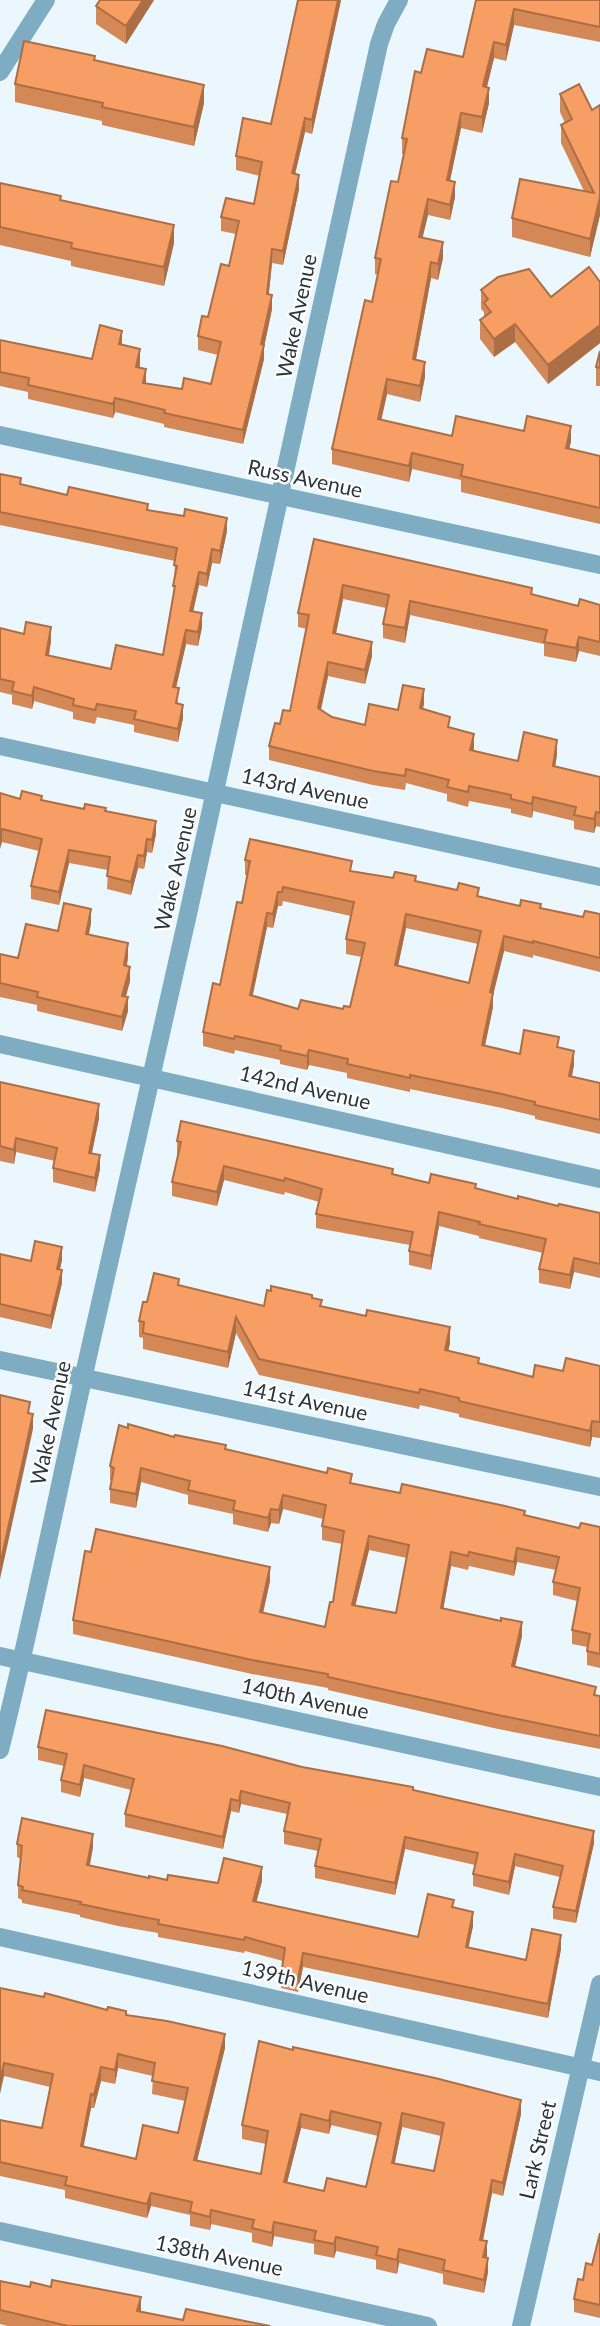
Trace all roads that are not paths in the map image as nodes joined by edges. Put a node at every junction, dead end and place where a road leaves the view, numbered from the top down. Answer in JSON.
{"nodes":[{"id":1,"x":46,"y":0,"type":"edge"},
{"id":2,"x":399,"y":0,"type":"edge"},
{"id":3,"x":0,"y":72,"type":"edge"},
{"id":4,"x":0,"y":435,"type":"edge"},
{"id":5,"x":281,"y":497,"type":"junction"},
{"id":6,"x":600,"y":565,"type":"edge"},
{"id":7,"x":0,"y":746,"type":"edge"},
{"id":8,"x":217,"y":793,"type":"junction"},
{"id":9,"x":600,"y":877,"type":"edge"},
{"id":10,"x":0,"y":1044,"type":"edge"},
{"id":11,"x":152,"y":1077,"type":"junction"},
{"id":12,"x":600,"y":1179,"type":"edge"},
{"id":13,"x":0,"y":1360,"type":"edge"},
{"id":14,"x":84,"y":1377,"type":"junction"},
{"id":15,"x":600,"y":1486,"type":"edge"},
{"id":16,"x":0,"y":1656,"type":"edge"},
{"id":17,"x":22,"y":1660,"type":"junction"},
{"id":18,"x":0,"y":1750,"type":"edge"},
{"id":19,"x":600,"y":1787,"type":"edge"},
{"id":20,"x":0,"y":1937,"type":"edge"},
{"id":21,"x":600,"y":1984,"type":"edge"},
{"id":22,"x":579,"y":2067,"type":"junction"},
{"id":23,"x":600,"y":2072,"type":"edge"},
{"id":24,"x":0,"y":2231,"type":"edge"},
{"id":25,"x":428,"y":2326,"type":"edge"},
{"id":26,"x":521,"y":2326,"type":"edge"}],
"edges":[{"from":1,"to":3,"type":"street"},
{"from":2,"to":5,"type":"street","name":"Wake Avenue"},
{"from":4,"to":5,"type":"street","name":"Russ Avenue"},
{"from":5,"to":6,"type":"street","name":"Russ Avenue"},
{"from":5,"to":8,"type":"street","name":"Wake Avenue"},
{"from":7,"to":8,"type":"street","name":"143rd Avenue"},
{"from":8,"to":9,"type":"street","name":"143rd Avenue"},
{"from":8,"to":11,"type":"street","name":"Wake Avenue"},
{"from":10,"to":11,"type":"street","name":"142nd Avenue"},
{"from":11,"to":12,"type":"street","name":"142nd Avenue"},
{"from":11,"to":14,"type":"street","name":"Wake Avenue"},
{"from":13,"to":14,"type":"street","name":"141st Avenue"},
{"from":14,"to":15,"type":"street","name":"141st Avenue"},
{"from":14,"to":17,"type":"street","name":"Wake Avenue"},
{"from":16,"to":17,"type":"street","name":"140th Avenue"},
{"from":17,"to":18,"type":"street","name":"Wake Avenue"},
{"from":17,"to":19,"type":"street","name":"140th Avenue"},
{"from":20,"to":22,"type":"street","name":"139th Avenue"},
{"from":21,"to":22,"type":"street","name":"Lark Street"},
{"from":22,"to":23,"type":"street","name":"139th Avenue"},
{"from":22,"to":26,"type":"street","name":"Lark Street"},
{"from":24,"to":25,"type":"street","name":"138th Avenue"}]}
